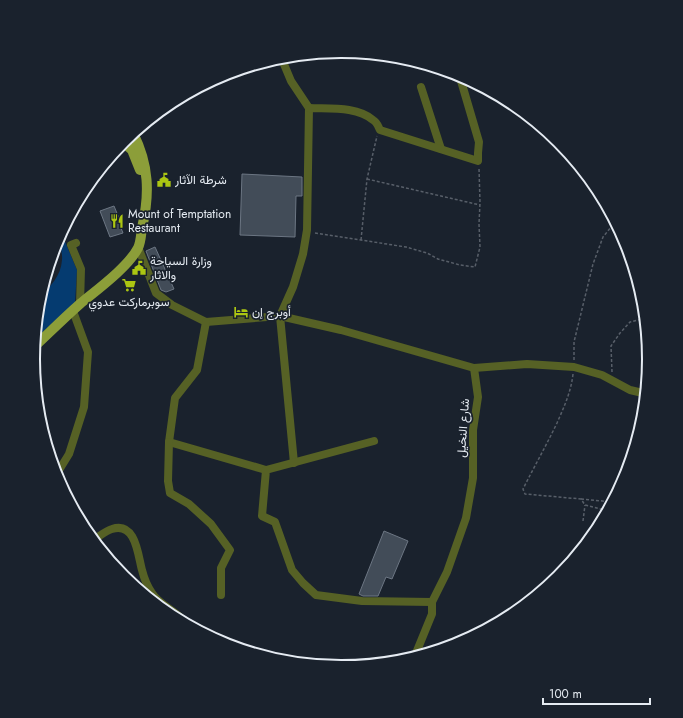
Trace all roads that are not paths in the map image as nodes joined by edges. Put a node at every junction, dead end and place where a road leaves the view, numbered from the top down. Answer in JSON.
{"nodes":[{"id":1,"x":283,"y":63,"type":"edge"},
{"id":2,"x":461,"y":82,"type":"edge"},
{"id":3,"x":421,"y":87,"type":"dead end"},
{"id":4,"x":309,"y":108,"type":"junction"},
{"id":5,"x":136,"y":139,"type":"edge"},
{"id":6,"x":128,"y":146,"type":"edge"},
{"id":7,"x":441,"y":149,"type":"junction"},
{"id":8,"x":147,"y":205,"type":"junction"},
{"id":9,"x":76,"y":243,"type":"dead end"},
{"id":10,"x":138,"y":247,"type":"junction"},
{"id":11,"x":76,"y":308,"type":"junction"},
{"id":12,"x":280,"y":316,"type":"junction"},
{"id":13,"x":206,"y":322,"type":"junction"},
{"id":14,"x":41,"y":341,"type":"edge"},
{"id":15,"x":474,"y":368,"type":"junction"},
{"id":16,"x":641,"y":392,"type":"edge"},
{"id":17,"x":374,"y":441,"type":"dead end"},
{"id":18,"x":169,"y":442,"type":"junction"},
{"id":19,"x":294,"y":462,"type":"junction"},
{"id":20,"x":61,"y":468,"type":"edge"},
{"id":21,"x":266,"y":470,"type":"junction"},
{"id":22,"x":98,"y":537,"type":"edge"},
{"id":23,"x":151,"y":593,"type":"edge"},
{"id":24,"x":220,"y":595,"type":"dead end"},
{"id":25,"x":432,"y":602,"type":"junction"},
{"id":26,"x":417,"y":651,"type":"edge"}],
"edges":[{"from":1,"to":4,"type":"street"},
{"from":2,"to":7,"type":"street"},
{"from":3,"to":7,"type":"street"},
{"from":4,"to":7,"type":"street"},
{"from":4,"to":12,"type":"street"},
{"from":5,"to":8,"type":"main road"},
{"from":6,"to":8,"type":"main road"},
{"from":8,"to":10,"type":"main road"},
{"from":9,"to":11,"type":"street"},
{"from":10,"to":11,"type":"main road"},
{"from":10,"to":13,"type":"street"},
{"from":11,"to":14,"type":"main road"},
{"from":11,"to":20,"type":"street"},
{"from":12,"to":13,"type":"street"},
{"from":12,"to":15,"type":"street"},
{"from":12,"to":19,"type":"street"},
{"from":13,"to":18,"type":"street"},
{"from":15,"to":16,"type":"street"},
{"from":15,"to":25,"type":"street","name":"شارع النخيل"},
{"from":17,"to":19,"type":"street"},
{"from":18,"to":21,"type":"street"},
{"from":18,"to":24,"type":"street"},
{"from":19,"to":21,"type":"street"},
{"from":21,"to":25,"type":"street"},
{"from":22,"to":23,"type":"street"},
{"from":25,"to":26,"type":"street","name":"شارع النخيل"}]}
